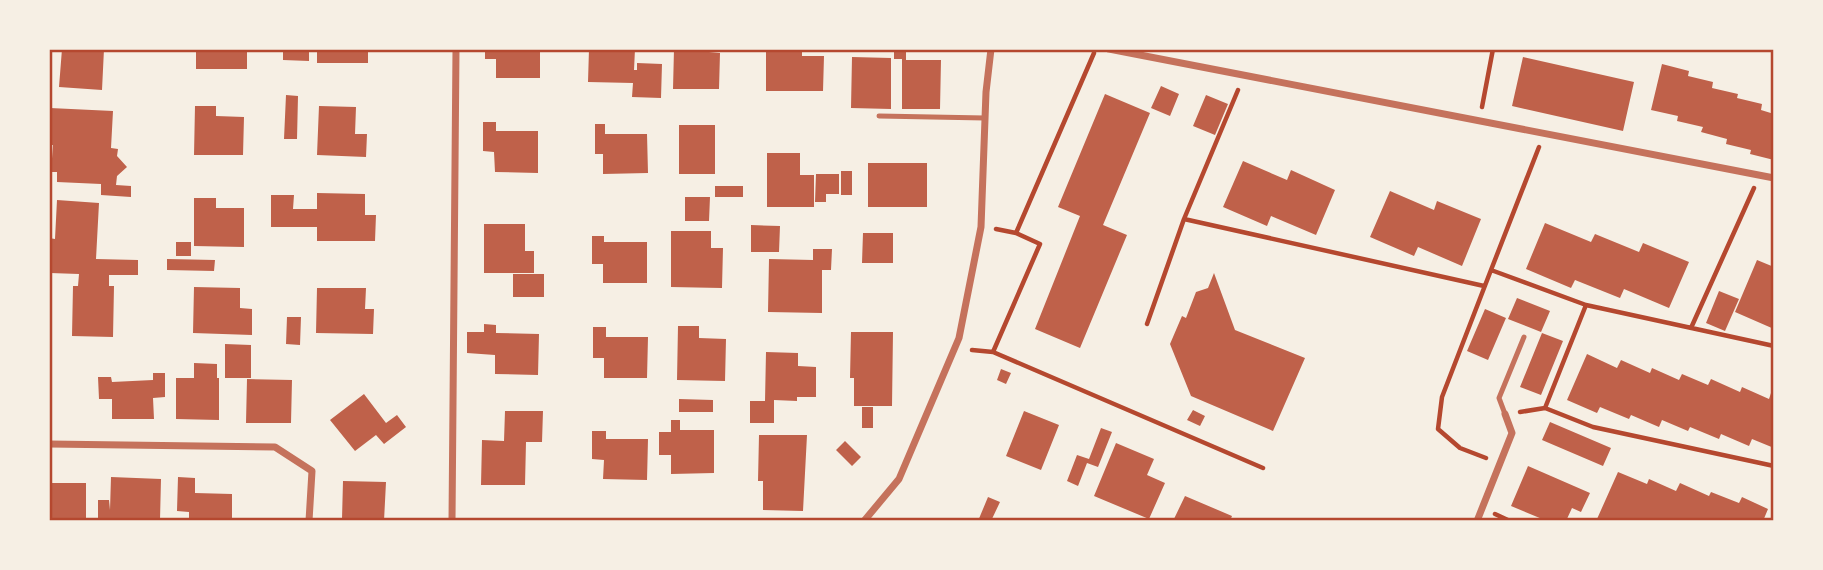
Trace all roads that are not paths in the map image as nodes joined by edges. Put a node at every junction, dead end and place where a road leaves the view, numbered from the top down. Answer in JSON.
{"nodes":[{"id":1,"x":456,"y":49,"type":"edge"},
{"id":2,"x":991,"y":49,"type":"edge"},
{"id":3,"x":1109,"y":49,"type":"edge"},
{"id":4,"x":879,"y":116,"type":"dead end"},
{"id":5,"x":985,"y":118,"type":"junction"},
{"id":6,"x":1774,"y":178,"type":"edge"},
{"id":7,"x":1524,"y":337,"type":"dead end"},
{"id":8,"x":1504,"y":414,"type":"joint"},
{"id":9,"x":49,"y":444,"type":"edge"},
{"id":10,"x":309,"y":521,"type":"edge"},
{"id":11,"x":452,"y":521,"type":"edge"},
{"id":12,"x":864,"y":521,"type":"edge"},
{"id":13,"x":1477,"y":521,"type":"edge"}],
"edges":[{"from":1,"to":11,"type":"street"},
{"from":2,"to":5,"type":"street"},
{"from":3,"to":6,"type":"street"},
{"from":4,"to":5,"type":"lane"},
{"from":5,"to":12,"type":"street"},
{"from":7,"to":8,"type":"lane"},
{"from":8,"to":13,"type":"street"},
{"from":9,"to":10,"type":"street"}]}
